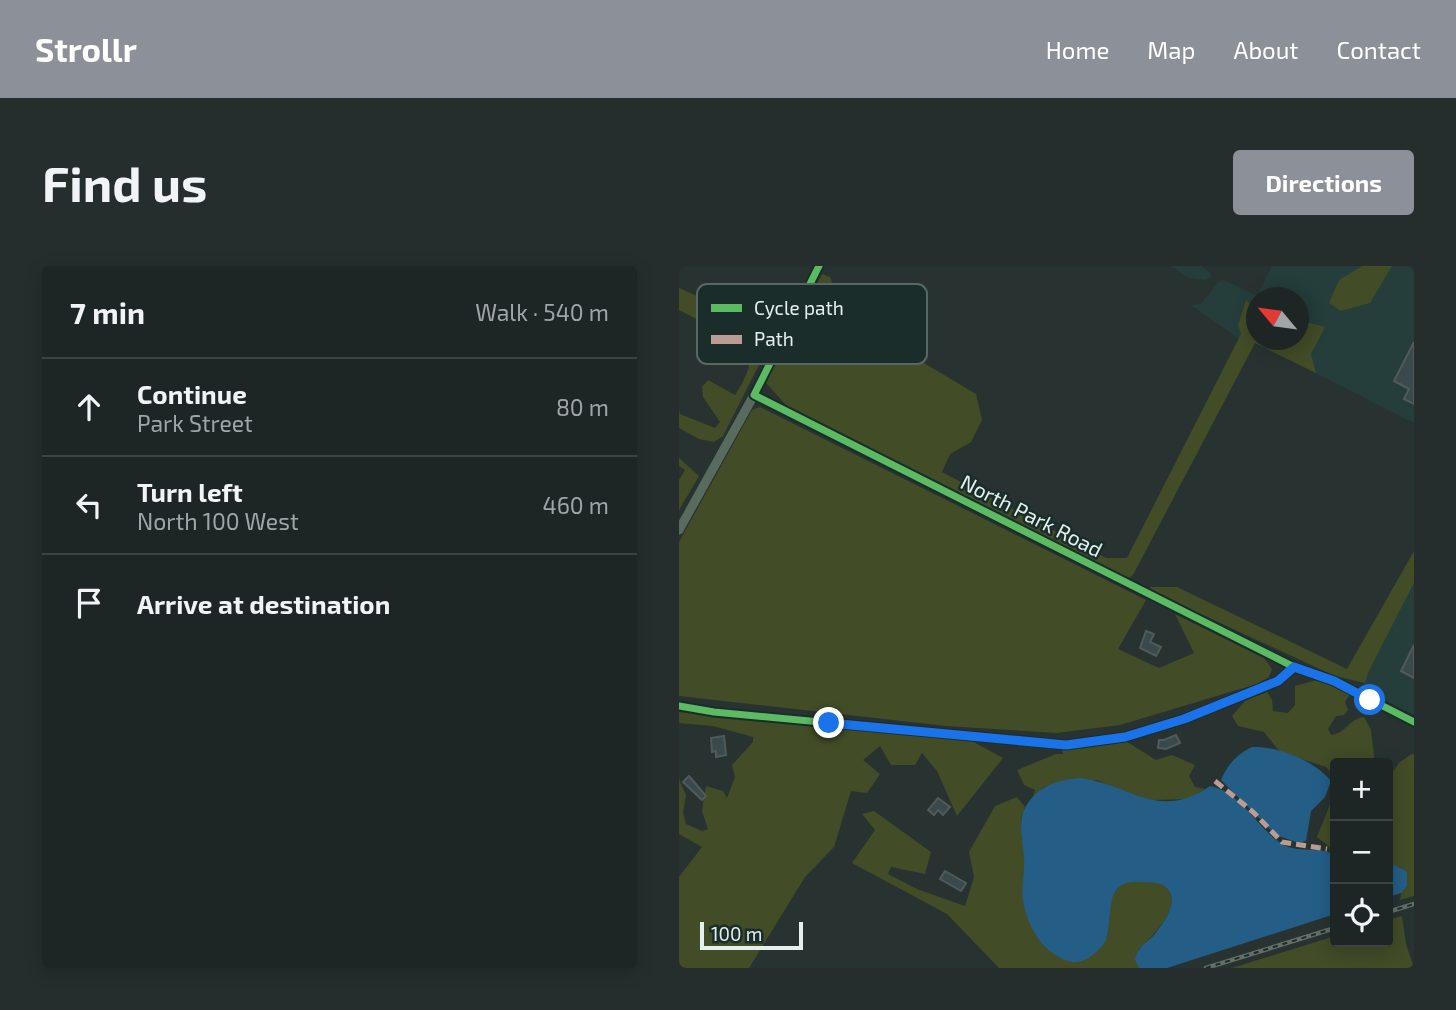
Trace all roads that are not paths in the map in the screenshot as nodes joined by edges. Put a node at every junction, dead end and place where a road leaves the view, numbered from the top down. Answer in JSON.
{"nodes":[{"id":1,"x":819,"y":266,"type":"edge"},
{"id":2,"x":810,"y":284,"type":"edge"},
{"id":3,"x":770,"y":364,"type":"edge"},
{"id":4,"x":754,"y":395,"type":"junction"},
{"id":5,"x":679,"y":530,"type":"edge"},
{"id":6,"x":1294,"y":667,"type":"junction"},
{"id":7,"x":679,"y":706,"type":"edge"},
{"id":8,"x":1414,"y":722,"type":"edge"}],
"edges":[{"from":1,"to":2,"type":"street"},
{"from":3,"to":4,"type":"street"},
{"from":4,"to":5,"type":"street"},
{"from":4,"to":6,"type":"street","name":"North Park Road"},
{"from":6,"to":7,"type":"street"},
{"from":6,"to":8,"type":"street","name":"North Park Road"}]}
